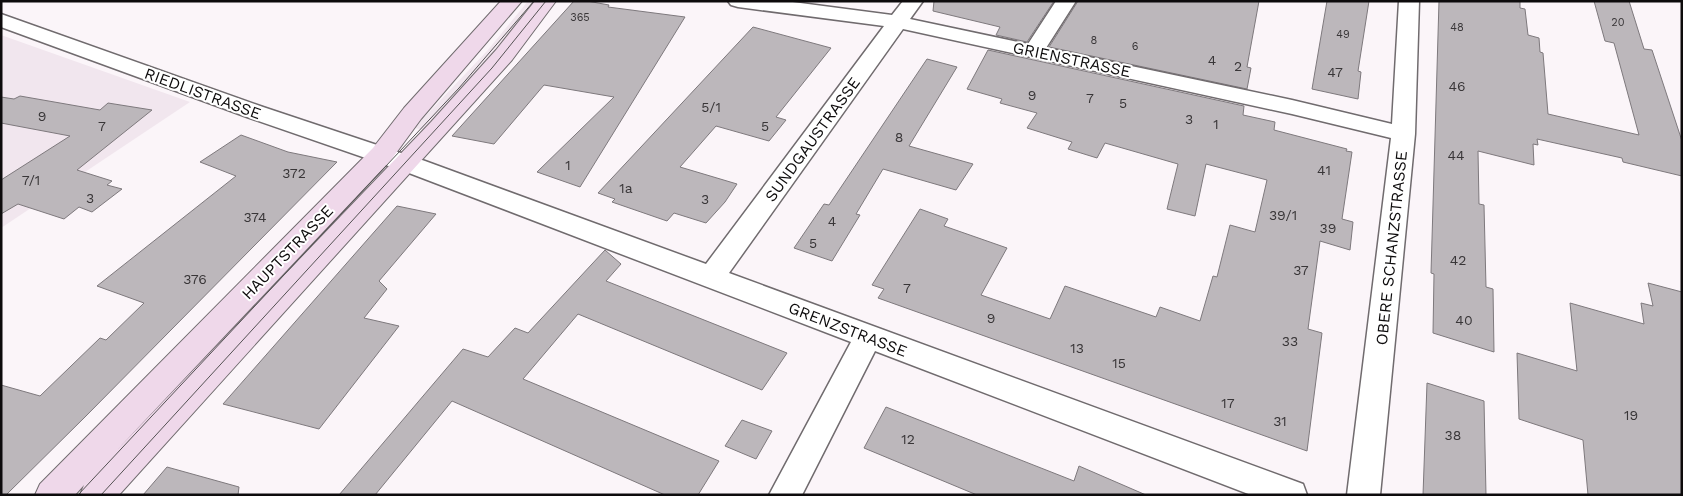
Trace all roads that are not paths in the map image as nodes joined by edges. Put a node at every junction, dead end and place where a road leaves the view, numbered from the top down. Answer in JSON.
{"nodes":[{"id":1,"x":512,"y":1,"type":"edge"},
{"id":2,"x":546,"y":1,"type":"edge"},
{"id":3,"x":738,"y":1,"type":"edge"},
{"id":4,"x":913,"y":1,"type":"edge"},
{"id":5,"x":1066,"y":1,"type":"edge"},
{"id":6,"x":1409,"y":1,"type":"edge"},
{"id":7,"x":1,"y":20,"type":"edge"},
{"id":8,"x":898,"y":22,"type":"junction"},
{"id":9,"x":1034,"y":51,"type":"junction"},
{"id":10,"x":1403,"y":134,"type":"junction"},
{"id":11,"x":394,"y":158,"type":"junction"},
{"id":12,"x":711,"y":277,"type":"junction"},
{"id":13,"x":868,"y":337,"type":"junction"},
{"id":14,"x":52,"y":495,"type":"edge"},
{"id":15,"x":97,"y":495,"type":"edge"},
{"id":16,"x":785,"y":495,"type":"edge"},
{"id":17,"x":1291,"y":495,"type":"edge"},
{"id":18,"x":1363,"y":495,"type":"edge"}],
"edges":[{"from":1,"to":11,"type":"main road","name":"HAUPTSTRASSE"},
{"from":2,"to":11,"type":"main road","name":"HAUPTSTRASSE"},
{"from":3,"to":8,"type":"street","name":"GRIENSTRASSE"},
{"from":4,"to":8,"type":"street","name":"SUNDGAUSTRASSE"},
{"from":5,"to":9,"type":"street"},
{"from":6,"to":10,"type":"street","name":"OBERE SCHANZSTRASSE"},
{"from":7,"to":11,"type":"street","name":"RIEDLISTRASSE"},
{"from":8,"to":9,"type":"street","name":"GRIENSTRASSE"},
{"from":8,"to":12,"type":"street","name":"SUNDGAUSTRASSE"},
{"from":9,"to":10,"type":"street","name":"GRIENSTRASSE"},
{"from":10,"to":18,"type":"street","name":"OBERE SCHANZSTRASSE"},
{"from":11,"to":12,"type":"street","name":"GRENZSTRASSE"},
{"from":11,"to":14,"type":"main road","name":"HAUPTSTRASSE"},
{"from":11,"to":15,"type":"main road","name":"HAUPTSTRASSE"},
{"from":12,"to":13,"type":"street","name":"GRENZSTRASSE"},
{"from":13,"to":16,"type":"street"},
{"from":13,"to":17,"type":"street","name":"GRENZSTRASSE"}]}
